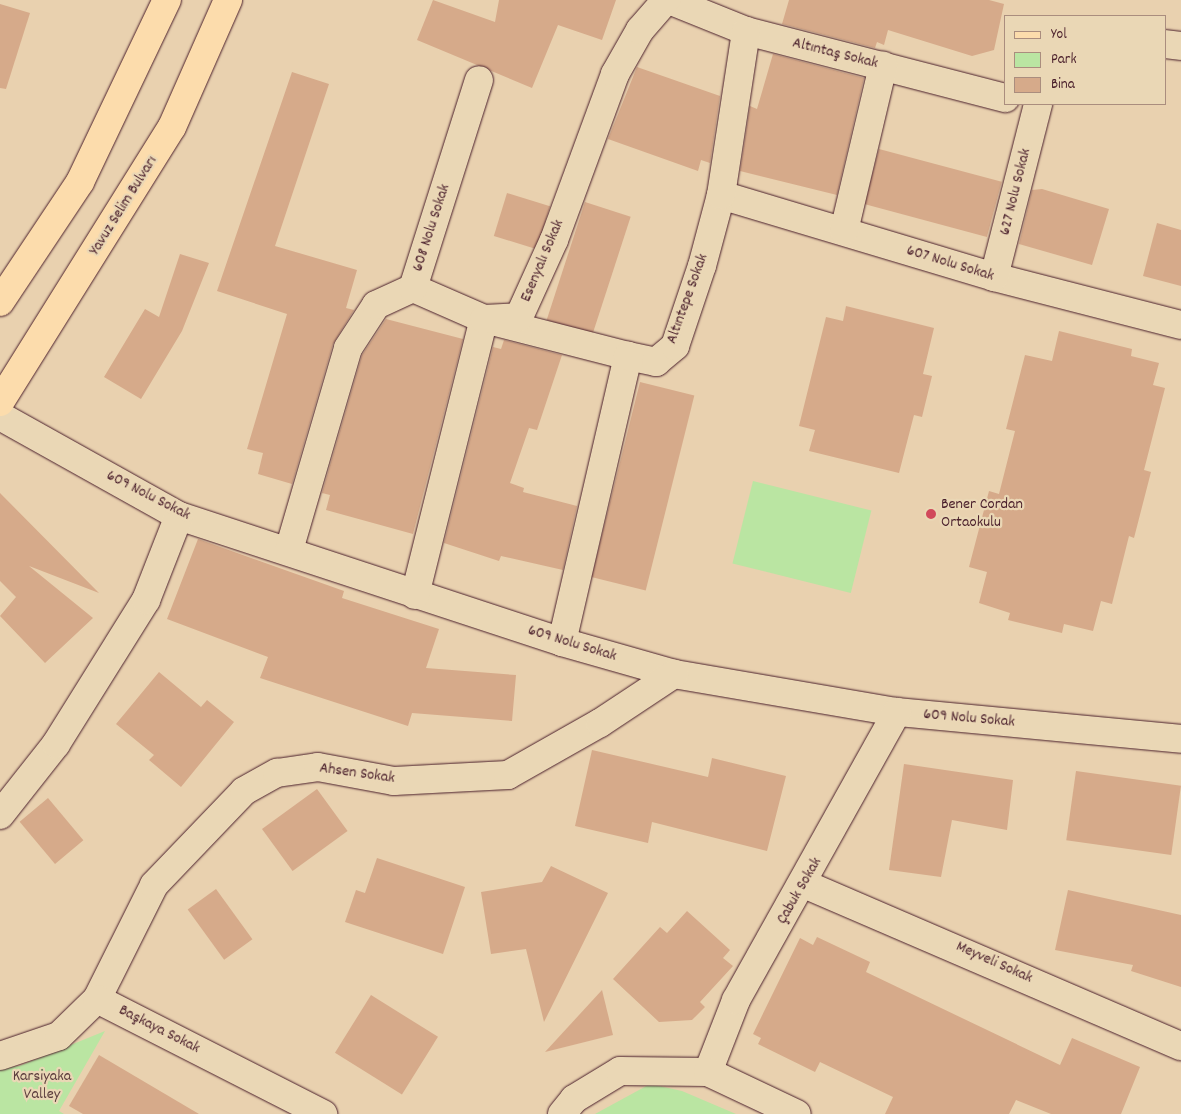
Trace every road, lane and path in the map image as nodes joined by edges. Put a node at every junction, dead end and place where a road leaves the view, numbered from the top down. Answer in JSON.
{"nodes":[{"id":1,"x":167,"y":0,"type":"edge"},
{"id":2,"x":228,"y":0,"type":"edge"},
{"id":3,"x":668,"y":0,"type":"edge"},
{"id":4,"x":746,"y":31,"type":"junction"},
{"id":5,"x":1166,"y":44,"type":"edge"},
{"id":6,"x":1181,"y":46,"type":"edge"},
{"id":7,"x":884,"y":66,"type":"junction"},
{"id":8,"x":479,"y":80,"type":"dead end"},
{"id":9,"x":1004,"y":98,"type":"edge"},
{"id":10,"x":1034,"y":105,"type":"edge"},
{"id":11,"x":721,"y":195,"type":"junction"},
{"id":12,"x":844,"y":231,"type":"junction"},
{"id":13,"x":994,"y":277,"type":"junction"},
{"id":14,"x":413,"y":288,"type":"junction"},
{"id":15,"x":0,"y":302,"type":"edge"},
{"id":16,"x":484,"y":319,"type":"junction"},
{"id":17,"x":1181,"y":325,"type":"edge"},
{"id":18,"x":628,"y":356,"type":"junction"},
{"id":19,"x":0,"y":402,"type":"edge"},
{"id":20,"x":0,"y":416,"type":"edge"},
{"id":21,"x":179,"y":516,"type":"junction"},
{"id":22,"x":289,"y":550,"type":"junction"},
{"id":23,"x":415,"y":595,"type":"junction"},
{"id":24,"x":562,"y":642,"type":"junction"},
{"id":25,"x":674,"y":674,"type":"junction"},
{"id":26,"x":897,"y":712,"type":"junction"},
{"id":27,"x":1181,"y":739,"type":"edge"},
{"id":28,"x":0,"y":815,"type":"edge"},
{"id":29,"x":804,"y":884,"type":"junction"},
{"id":30,"x":98,"y":999,"type":"junction"},
{"id":31,"x":1181,"y":1046,"type":"edge"},
{"id":32,"x":0,"y":1056,"type":"edge"},
{"id":33,"x":708,"y":1072,"type":"junction"},
{"id":34,"x":323,"y":1114,"type":"edge"},
{"id":35,"x":562,"y":1114,"type":"edge"},
{"id":36,"x":797,"y":1114,"type":"edge"}],
"edges":[{"from":1,"to":15,"type":"main road"},
{"from":2,"to":19,"type":"main road","name":"Yavuz Selim Bulvarı"},
{"from":3,"to":4,"type":"street","name":"Altıntaş Sokak"},
{"from":3,"to":16,"type":"street","name":"Esenyalı Sokak"},
{"from":4,"to":7,"type":"street","name":"Altıntaş Sokak"},
{"from":4,"to":11,"type":"street","name":"Altıntepe Sokak"},
{"from":5,"to":6,"type":"street"},
{"from":7,"to":9,"type":"street","name":"Altıntaş Sokak"},
{"from":7,"to":12,"type":"street"},
{"from":8,"to":14,"type":"street","name":"608 Nolu Sokak"},
{"from":10,"to":13,"type":"street","name":"627 Nolu Sokak"},
{"from":11,"to":12,"type":"street","name":"607 Nolu Sokak"},
{"from":11,"to":18,"type":"street","name":"Altıntepe Sokak"},
{"from":12,"to":13,"type":"street","name":"607 Nolu Sokak"},
{"from":13,"to":17,"type":"street","name":"607 Nolu Sokak"},
{"from":14,"to":16,"type":"street"},
{"from":14,"to":22,"type":"street","name":"608 Nolu Sokak"},
{"from":16,"to":18,"type":"street"},
{"from":16,"to":23,"type":"street"},
{"from":18,"to":24,"type":"street"},
{"from":20,"to":21,"type":"street","name":"609 Nolu Sokak"},
{"from":21,"to":22,"type":"street","name":"609 Nolu Sokak"},
{"from":21,"to":28,"type":"street"},
{"from":22,"to":23,"type":"street","name":"609 Nolu Sokak"},
{"from":23,"to":24,"type":"street","name":"609 Nolu Sokak"},
{"from":24,"to":25,"type":"street","name":"609 Nolu Sokak"},
{"from":25,"to":26,"type":"street","name":"609 Nolu Sokak"},
{"from":25,"to":30,"type":"street","name":"Ahsen Sokak"},
{"from":26,"to":27,"type":"street","name":"609 Nolu Sokak"},
{"from":26,"to":29,"type":"street","name":"Çabuk Sokak"},
{"from":29,"to":31,"type":"street","name":"Meyveli Sokak"},
{"from":29,"to":33,"type":"street","name":"Çabuk Sokak"},
{"from":30,"to":32,"type":"street"},
{"from":30,"to":34,"type":"street","name":"Başkaya Sokak"},
{"from":33,"to":35,"type":"street"},
{"from":33,"to":36,"type":"street"}]}
